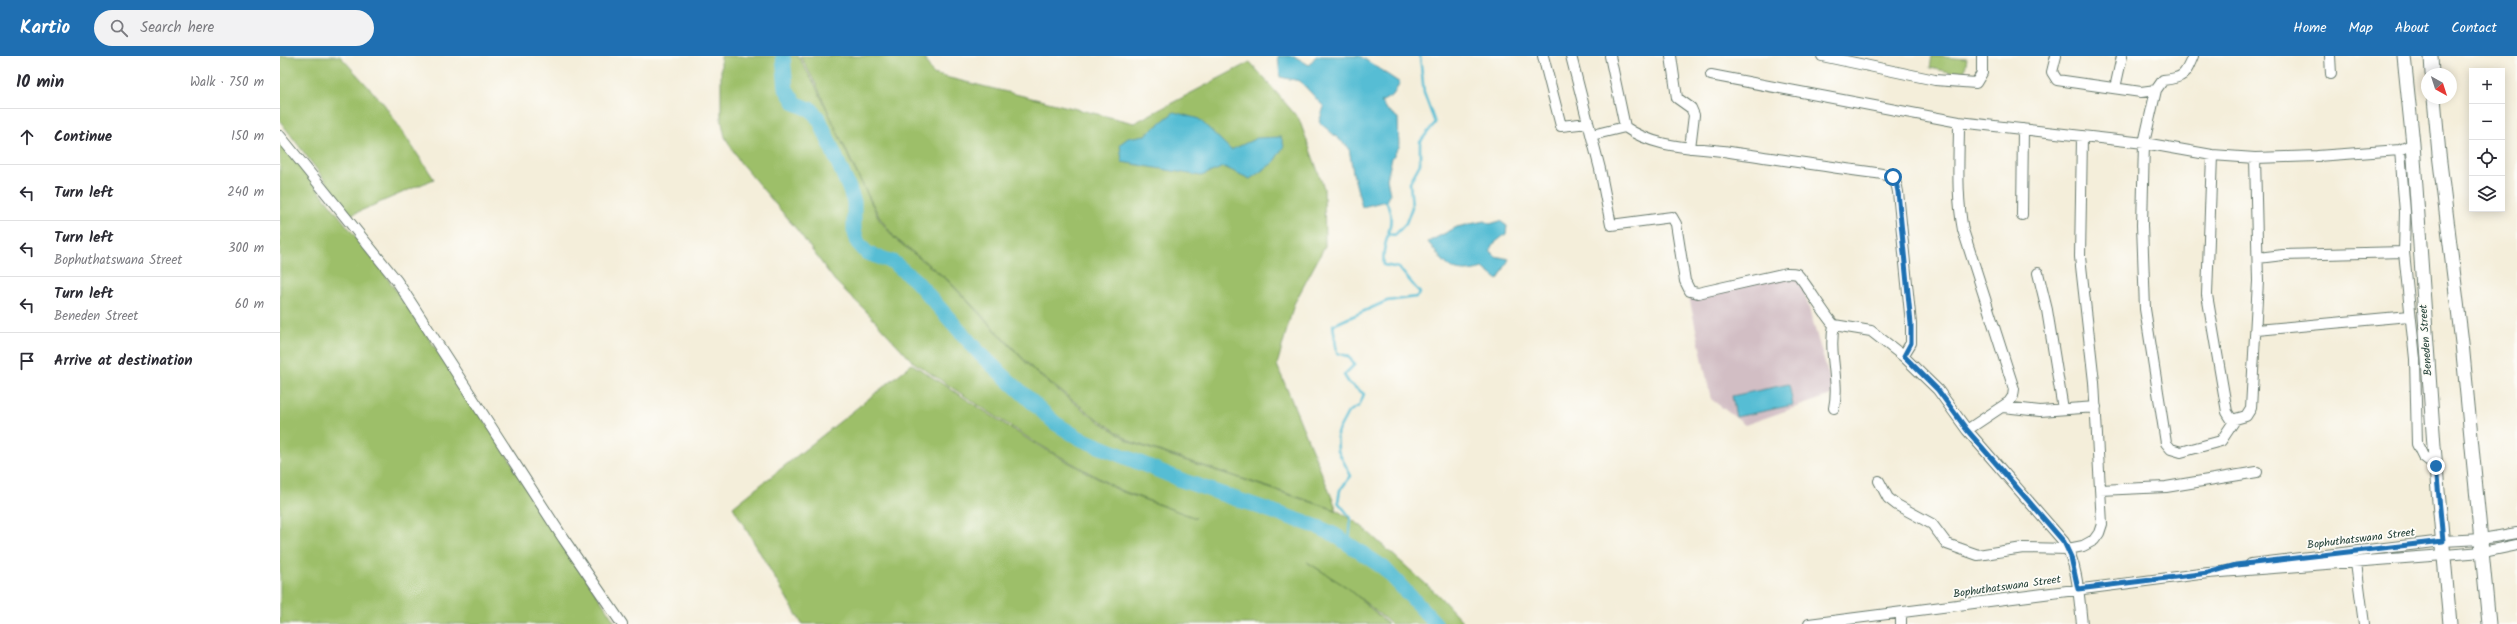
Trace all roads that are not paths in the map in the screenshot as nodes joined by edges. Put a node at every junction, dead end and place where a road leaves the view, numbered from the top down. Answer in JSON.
{"nodes":[{"id":1,"x":1543,"y":56,"type":"edge"},
{"id":2,"x":1571,"y":56,"type":"edge"},
{"id":3,"x":1610,"y":56,"type":"edge"},
{"id":4,"x":1671,"y":56,"type":"edge"},
{"id":5,"x":1822,"y":56,"type":"edge"},
{"id":6,"x":1982,"y":56,"type":"edge"},
{"id":7,"x":2056,"y":56,"type":"edge"},
{"id":8,"x":2122,"y":56,"type":"edge"},
{"id":9,"x":2193,"y":56,"type":"edge"},
{"id":10,"x":2330,"y":56,"type":"edge"},
{"id":11,"x":2404,"y":56,"type":"edge"},
{"id":12,"x":2431,"y":56,"type":"edge"},
{"id":13,"x":2432,"y":68,"type":"edge"},
{"id":14,"x":2331,"y":74,"type":"dead end"},
{"id":15,"x":1711,"y":75,"type":"dead end"},
{"id":16,"x":2116,"y":88,"type":"junction"},
{"id":17,"x":2156,"y":90,"type":"junction"},
{"id":18,"x":2435,"y":104,"type":"edge"},
{"id":19,"x":1959,"y":122,"type":"junction"},
{"id":20,"x":1588,"y":123,"type":"junction"},
{"id":21,"x":1625,"y":127,"type":"junction"},
{"id":22,"x":2023,"y":129,"type":"junction"},
{"id":23,"x":1592,"y":135,"type":"junction"},
{"id":24,"x":280,"y":136,"type":"edge"},
{"id":25,"x":2082,"y":137,"type":"junction"},
{"id":26,"x":2144,"y":143,"type":"junction"},
{"id":27,"x":2413,"y":144,"type":"junction"},
{"id":28,"x":1690,"y":148,"type":"junction"},
{"id":29,"x":2400,"y":150,"type":"junction"},
{"id":30,"x":2212,"y":155,"type":"junction"},
{"id":31,"x":2255,"y":158,"type":"junction"},
{"id":32,"x":2022,"y":215,"type":"dead end"},
{"id":33,"x":2404,"y":252,"type":"junction"},
{"id":34,"x":2258,"y":258,"type":"junction"},
{"id":35,"x":2038,"y":274,"type":"dead end"},
{"id":36,"x":2409,"y":316,"type":"junction"},
{"id":37,"x":1834,"y":325,"type":"junction"},
{"id":38,"x":2257,"y":330,"type":"junction"},
{"id":39,"x":1904,"y":356,"type":"junction"},
{"id":40,"x":2003,"y":407,"type":"junction"},
{"id":41,"x":2096,"y":407,"type":"junction"},
{"id":42,"x":1834,"y":408,"type":"dead end"},
{"id":43,"x":2063,"y":409,"type":"junction"},
{"id":44,"x":2235,"y":420,"type":"junction"},
{"id":45,"x":1967,"y":430,"type":"junction"},
{"id":46,"x":2436,"y":466,"type":"junction"},
{"id":47,"x":2257,"y":472,"type":"dead end"},
{"id":48,"x":1879,"y":481,"type":"dead end"},
{"id":49,"x":2100,"y":490,"type":"junction"},
{"id":50,"x":2517,"y":533,"type":"edge"},
{"id":51,"x":2443,"y":541,"type":"junction"},
{"id":52,"x":2517,"y":544,"type":"edge"},
{"id":53,"x":2483,"y":546,"type":"junction"},
{"id":54,"x":2068,"y":549,"type":"junction"},
{"id":55,"x":2444,"y":555,"type":"junction"},
{"id":56,"x":2356,"y":563,"type":"junction"},
{"id":57,"x":2208,"y":573,"type":"junction"},
{"id":58,"x":2078,"y":589,"type":"junction"},
{"id":59,"x":1901,"y":613,"type":"junction"},
{"id":60,"x":622,"y":624,"type":"edge"},
{"id":61,"x":1809,"y":624,"type":"edge"},
{"id":62,"x":1901,"y":624,"type":"edge"},
{"id":63,"x":2082,"y":624,"type":"edge"},
{"id":64,"x":2364,"y":624,"type":"edge"},
{"id":65,"x":2450,"y":624,"type":"edge"},
{"id":66,"x":2489,"y":624,"type":"edge"}],
"edges":[{"from":1,"to":20,"type":"street"},
{"from":2,"to":20,"type":"street"},
{"from":3,"to":21,"type":"street"},
{"from":4,"to":28,"type":"street"},
{"from":5,"to":6,"type":"street"},
{"from":7,"to":16,"type":"street"},
{"from":8,"to":16,"type":"street"},
{"from":9,"to":17,"type":"street"},
{"from":10,"to":14,"type":"street"},
{"from":11,"to":27,"type":"main road","name":"Beneden Street"},
{"from":12,"to":13,"type":"main road"},
{"from":15,"to":19,"type":"street"},
{"from":16,"to":17,"type":"street"},
{"from":17,"to":26,"type":"street"},
{"from":18,"to":53,"type":"main road"},
{"from":19,"to":22,"type":"street"},
{"from":19,"to":40,"type":"street"},
{"from":20,"to":23,"type":"street"},
{"from":21,"to":23,"type":"street"},
{"from":21,"to":28,"type":"street"},
{"from":22,"to":25,"type":"street"},
{"from":22,"to":32,"type":"street"},
{"from":23,"to":37,"type":"street"},
{"from":24,"to":60,"type":"street"},
{"from":25,"to":26,"type":"street"},
{"from":25,"to":41,"type":"street"},
{"from":26,"to":30,"type":"street"},
{"from":26,"to":44,"type":"street"},
{"from":27,"to":29,"type":"street"},
{"from":27,"to":46,"type":"main road","name":"Beneden Street"},
{"from":28,"to":39,"type":"street"},
{"from":29,"to":31,"type":"street"},
{"from":29,"to":33,"type":"street"},
{"from":30,"to":31,"type":"street"},
{"from":30,"to":44,"type":"street"},
{"from":31,"to":34,"type":"street"},
{"from":33,"to":34,"type":"street"},
{"from":33,"to":36,"type":"street"},
{"from":34,"to":38,"type":"street"},
{"from":35,"to":43,"type":"street"},
{"from":36,"to":38,"type":"street"},
{"from":36,"to":46,"type":"street"},
{"from":37,"to":39,"type":"street"},
{"from":37,"to":42,"type":"street"},
{"from":38,"to":44,"type":"street"},
{"from":39,"to":45,"type":"street"},
{"from":40,"to":43,"type":"street"},
{"from":40,"to":45,"type":"street"},
{"from":41,"to":43,"type":"street"},
{"from":41,"to":49,"type":"street"},
{"from":45,"to":54,"type":"street"},
{"from":46,"to":51,"type":"main road","name":"Beneden Street"},
{"from":47,"to":49,"type":"street"},
{"from":48,"to":54,"type":"street"},
{"from":49,"to":54,"type":"street"},
{"from":50,"to":53,"type":"street","name":"Bophuthatswana Street"},
{"from":51,"to":53,"type":"street","name":"Bophuthatswana Street"},
{"from":51,"to":55,"type":"main road","name":"Beneden Street"},
{"from":51,"to":57,"type":"street","name":"Bophuthatswana Street"},
{"from":52,"to":53,"type":"street","name":"Bophuthatswana Street"},
{"from":53,"to":55,"type":"street","name":"Bophuthatswana Street"},
{"from":53,"to":66,"type":"main road"},
{"from":54,"to":58,"type":"street"},
{"from":55,"to":56,"type":"street","name":"Bophuthatswana Street"},
{"from":55,"to":65,"type":"main road","name":"Beneden Street"},
{"from":56,"to":57,"type":"street","name":"Bophuthatswana Street"},
{"from":56,"to":64,"type":"street"},
{"from":57,"to":58,"type":"street","name":"Bophuthatswana Street"},
{"from":58,"to":59,"type":"street","name":"Bophuthatswana Street"},
{"from":58,"to":63,"type":"street"},
{"from":59,"to":61,"type":"street","name":"Bophuthatswana Street"},
{"from":59,"to":62,"type":"street"}]}
